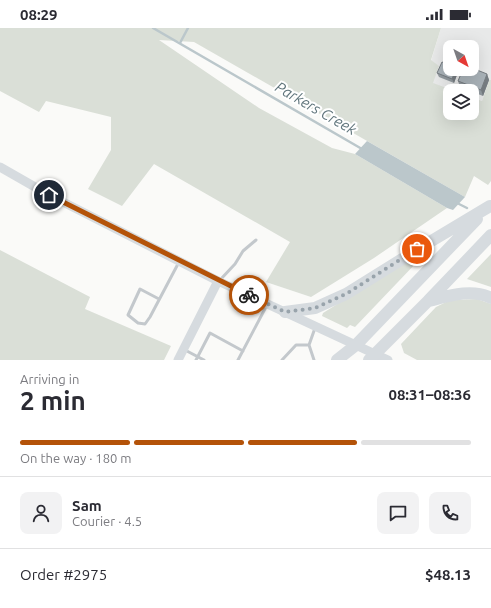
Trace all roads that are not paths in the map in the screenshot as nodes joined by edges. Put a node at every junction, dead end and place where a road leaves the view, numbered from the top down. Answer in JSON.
{"nodes":[{"id":1,"x":0,"y":167,"type":"edge"},
{"id":2,"x":491,"y":206,"type":"edge"},
{"id":3,"x":491,"y":234,"type":"edge"},
{"id":4,"x":256,"y":240,"type":"dead end"},
{"id":5,"x":180,"y":260,"type":"junction"},
{"id":6,"x":218,"y":281,"type":"junction"},
{"id":7,"x":491,"y":298,"type":"edge"},
{"id":8,"x":159,"y":299,"type":"junction"},
{"id":9,"x":428,"y":301,"type":"junction"},
{"id":10,"x":267,"y":304,"type":"junction"},
{"id":11,"x":285,"y":312,"type":"junction"},
{"id":12,"x":315,"y":326,"type":"junction"},
{"id":13,"x":309,"y":345,"type":"junction"},
{"id":14,"x":356,"y":345,"type":"junction"},
{"id":15,"x":183,"y":349,"type":"junction"},
{"id":16,"x":243,"y":351,"type":"junction"},
{"id":17,"x":372,"y":357,"type":"edge"},
{"id":18,"x":197,"y":358,"type":"edge"},
{"id":19,"x":178,"y":360,"type":"edge"},
{"id":20,"x":204,"y":360,"type":"edge"},
{"id":21,"x":238,"y":360,"type":"edge"},
{"id":22,"x":282,"y":360,"type":"edge"},
{"id":23,"x":314,"y":360,"type":"edge"},
{"id":24,"x":337,"y":360,"type":"edge"},
{"id":25,"x":388,"y":360,"type":"edge"}],
"edges":[{"from":1,"to":5,"type":"street"},
{"from":2,"to":11,"type":"highway"},
{"from":2,"to":14,"type":"highway"},
{"from":3,"to":9,"type":"highway"},
{"from":4,"to":6,"type":"lane"},
{"from":5,"to":6,"type":"street"},
{"from":5,"to":8,"type":"lane"},
{"from":6,"to":10,"type":"street"},
{"from":6,"to":15,"type":"street"},
{"from":7,"to":9,"type":"highway"},
{"from":8,"to":8,"type":"lane"},
{"from":9,"to":17,"type":"highway"},
{"from":10,"to":11,"type":"street"},
{"from":10,"to":16,"type":"lane"},
{"from":11,"to":12,"type":"street"},
{"from":12,"to":13,"type":"lane"},
{"from":12,"to":14,"type":"street"},
{"from":13,"to":22,"type":"lane"},
{"from":13,"to":23,"type":"lane"},
{"from":14,"to":17,"type":"street"},
{"from":14,"to":24,"type":"highway"},
{"from":15,"to":18,"type":"lane"},
{"from":15,"to":19,"type":"street"},
{"from":16,"to":18,"type":"lane"},
{"from":16,"to":21,"type":"lane"},
{"from":17,"to":25,"type":"street"},
{"from":18,"to":20,"type":"lane"}]}
